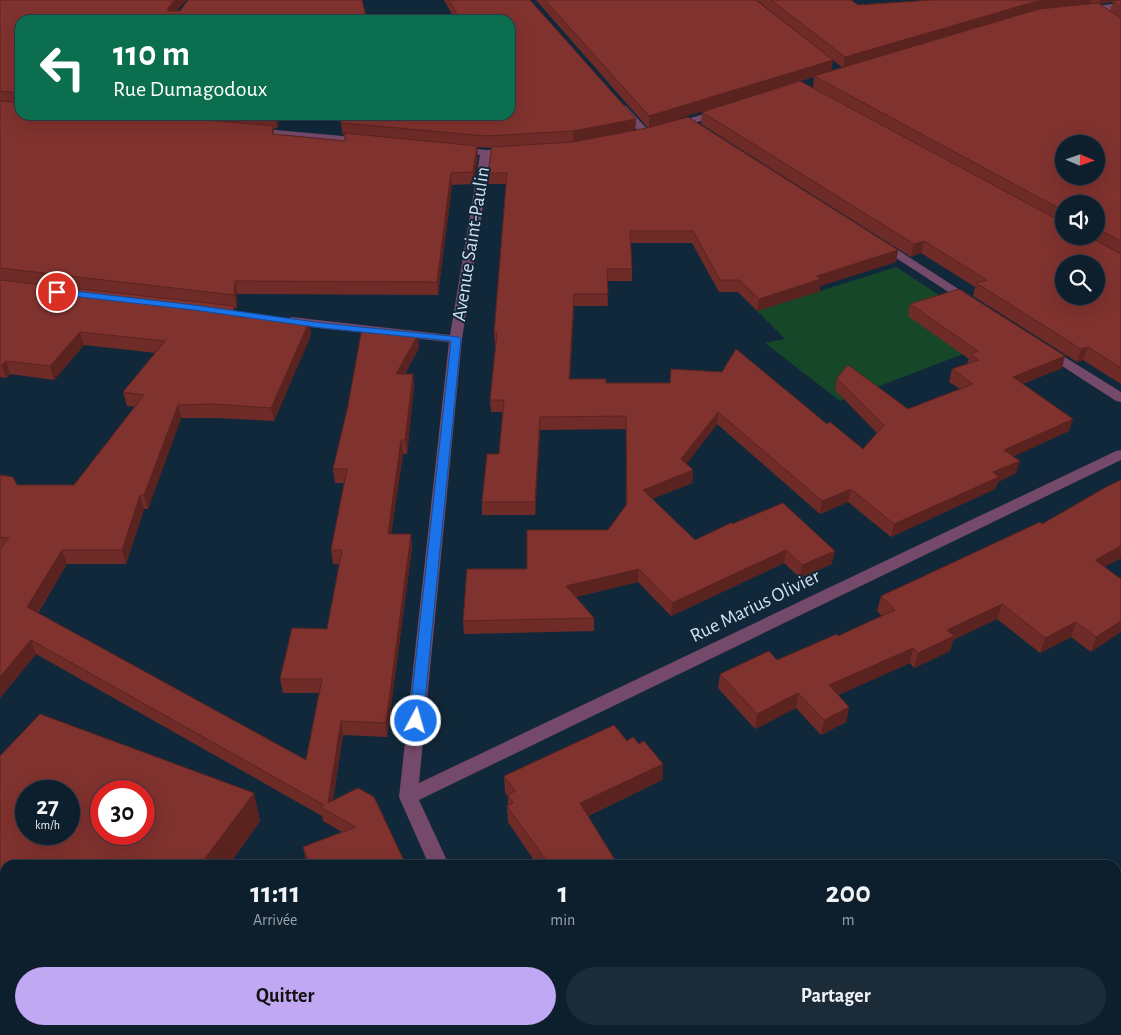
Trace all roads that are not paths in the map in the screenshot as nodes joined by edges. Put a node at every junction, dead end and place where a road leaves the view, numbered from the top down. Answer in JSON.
{"nodes":[{"id":1,"x":1087,"y":0,"type":"edge"},
{"id":2,"x":1121,"y":6,"type":"edge"},
{"id":3,"x":1097,"y":9,"type":"junction"},
{"id":4,"x":1073,"y":11,"type":"edge"},
{"id":5,"x":1106,"y":15,"type":"edge"},
{"id":6,"x":614,"y":98,"type":"edge"},
{"id":7,"x":726,"y":110,"type":"edge"},
{"id":8,"x":667,"y":129,"type":"edge"},
{"id":9,"x":247,"y":130,"type":"edge"},
{"id":10,"x":645,"y":134,"type":"edge"},
{"id":11,"x":380,"y":143,"type":"edge"},
{"id":12,"x":447,"y":149,"type":"edge"},
{"id":13,"x":525,"y":152,"type":"edge"},
{"id":14,"x":486,"y":153,"type":"junction"},
{"id":15,"x":867,"y":235,"type":"edge"},
{"id":16,"x":984,"y":309,"type":"edge"},
{"id":17,"x":283,"y":320,"type":"edge"},
{"id":18,"x":456,"y":339,"type":"junction"},
{"id":19,"x":1040,"y":346,"type":"edge"},
{"id":20,"x":1121,"y":398,"type":"edge"},
{"id":21,"x":1121,"y":454,"type":"edge"},
{"id":22,"x":408,"y":797,"type":"junction"},
{"id":23,"x":437,"y":860,"type":"edge"}],
"edges":[{"from":1,"to":3,"type":"street"},
{"from":2,"to":3,"type":"street"},
{"from":3,"to":4,"type":"street"},
{"from":3,"to":5,"type":"street"},
{"from":6,"to":10,"type":"street"},
{"from":7,"to":8,"type":"street"},
{"from":9,"to":11,"type":"street"},
{"from":12,"to":14,"type":"street"},
{"from":13,"to":14,"type":"street"},
{"from":14,"to":18,"type":"street","name":"Avenue Saint-Paulin"},
{"from":15,"to":16,"type":"street"},
{"from":17,"to":18,"type":"street"},
{"from":18,"to":22,"type":"street","name":"Avenue Saint-Paulin"},
{"from":19,"to":20,"type":"street"},
{"from":21,"to":22,"type":"street","name":"Rue Marius Olivier"},
{"from":22,"to":23,"type":"street"}]}
